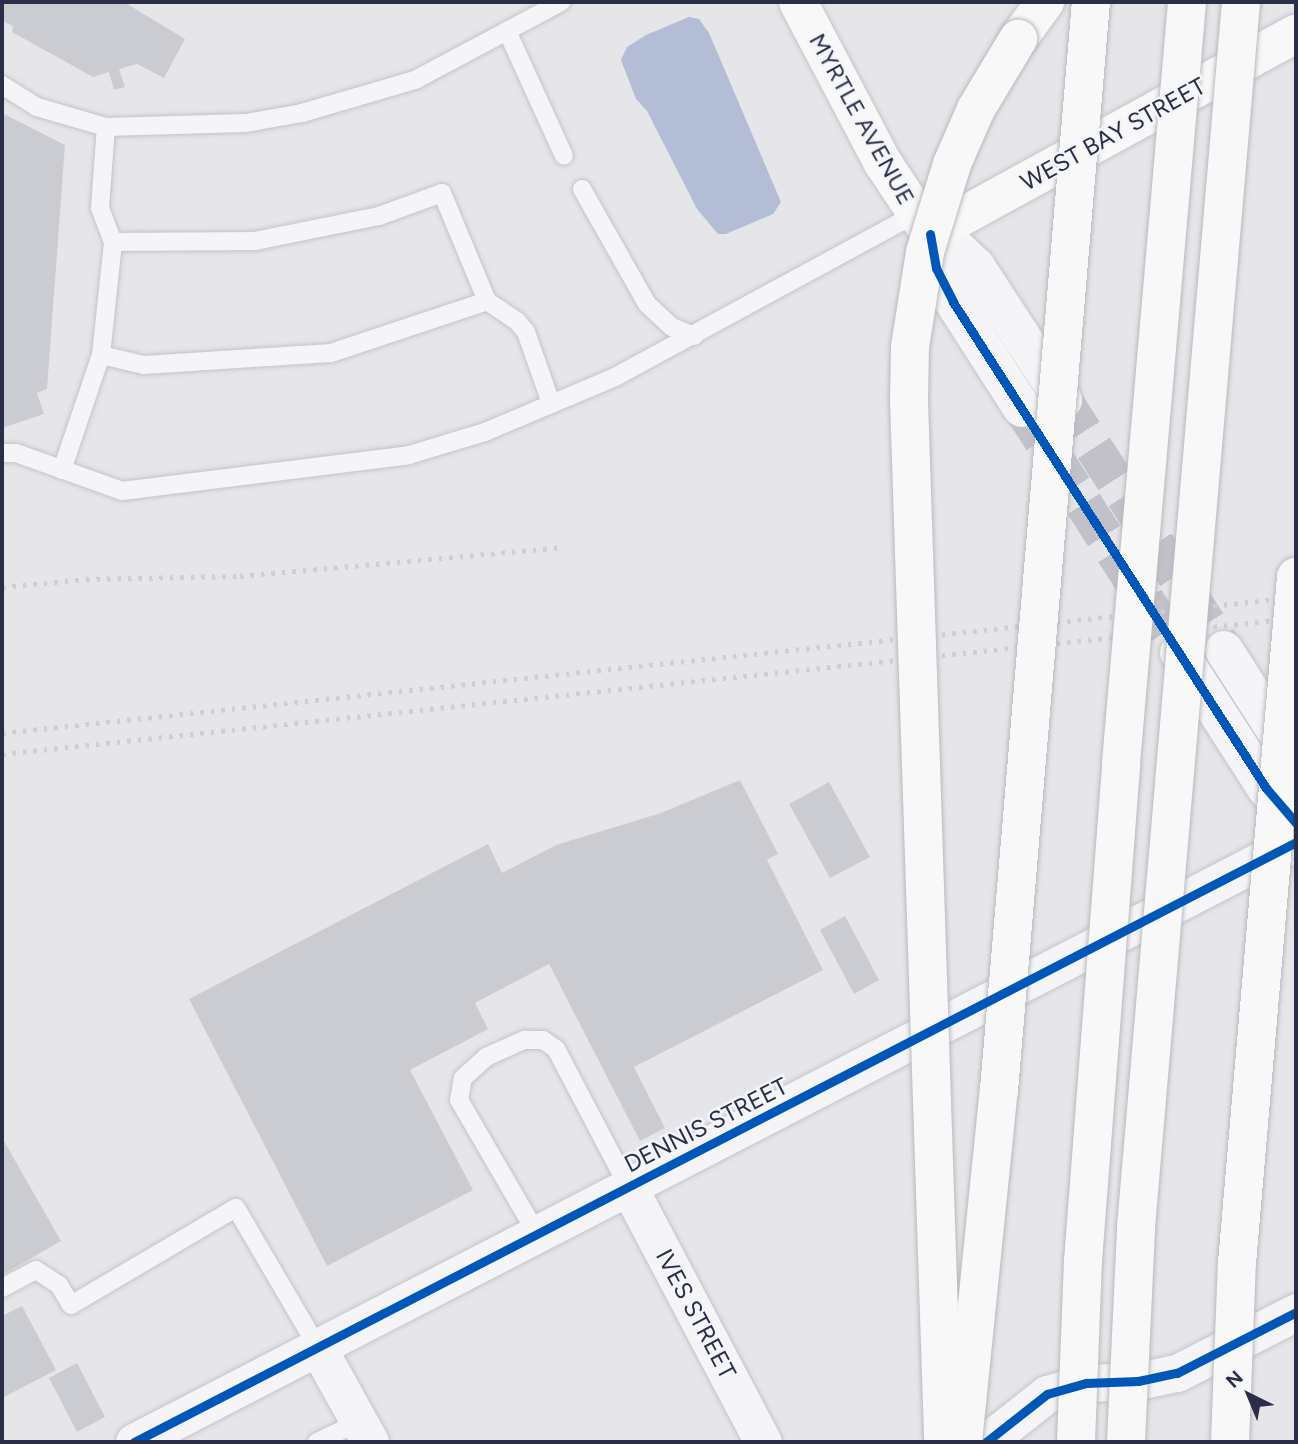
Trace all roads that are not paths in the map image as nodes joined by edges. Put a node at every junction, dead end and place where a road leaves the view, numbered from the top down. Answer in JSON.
{"nodes":[{"id":1,"x":561,"y":2,"type":"edge"},
{"id":2,"x":798,"y":2,"type":"edge"},
{"id":3,"x":1045,"y":2,"type":"edge"},
{"id":4,"x":1091,"y":2,"type":"edge"},
{"id":5,"x":1187,"y":2,"type":"edge"},
{"id":6,"x":1241,"y":2,"type":"edge"},
{"id":7,"x":507,"y":31,"type":"junction"},
{"id":8,"x":1296,"y":33,"type":"edge"},
{"id":9,"x":2,"y":85,"type":"edge"},
{"id":10,"x":106,"y":127,"type":"junction"},
{"id":11,"x":564,"y":156,"type":"dead end"},
{"id":12,"x":582,"y":188,"type":"dead end"},
{"id":13,"x":922,"y":224,"type":"junction"},
{"id":14,"x":113,"y":242,"type":"junction"},
{"id":15,"x":488,"y":301,"type":"junction"},
{"id":16,"x":694,"y":336,"type":"junction"},
{"id":17,"x":100,"y":355,"type":"junction"},
{"id":18,"x":1063,"y":401,"type":"tunnel mouth"},
{"id":19,"x":551,"y":403,"type":"junction"},
{"id":20,"x":1022,"y":408,"type":"tunnel mouth"},
{"id":21,"x":2,"y":453,"type":"edge"},
{"id":22,"x":62,"y":470,"type":"junction"},
{"id":23,"x":1296,"y":577,"type":"edge"},
{"id":24,"x":1224,"y":650,"type":"tunnel mouth"},
{"id":25,"x":1179,"y":653,"type":"tunnel mouth"},
{"id":26,"x":1296,"y":764,"type":"edge"},
{"id":27,"x":1296,"y":789,"type":"edge"},
{"id":28,"x":1296,"y":823,"type":"edge"},
{"id":29,"x":1296,"y":842,"type":"edge"},
{"id":30,"x":1264,"y":952,"type":"junction"},
{"id":31,"x":628,"y":1186,"type":"junction"},
{"id":32,"x":537,"y":1234,"type":"junction"},
{"id":33,"x":2,"y":1288,"type":"edge"},
{"id":34,"x":1296,"y":1312,"type":"edge"},
{"id":35,"x":318,"y":1348,"type":"junction"},
{"id":36,"x":365,"y":1432,"type":"edge"},
{"id":37,"x":134,"y":1442,"type":"edge"},
{"id":38,"x":317,"y":1442,"type":"edge"},
{"id":39,"x":763,"y":1442,"type":"edge"},
{"id":40,"x":943,"y":1442,"type":"edge"},
{"id":41,"x":963,"y":1442,"type":"edge"},
{"id":42,"x":986,"y":1442,"type":"edge"},
{"id":43,"x":1076,"y":1442,"type":"edge"},
{"id":44,"x":1126,"y":1442,"type":"edge"},
{"id":45,"x":1230,"y":1442,"type":"edge"}],
"edges":[{"from":1,"to":7,"type":"lane"},
{"from":2,"to":13,"type":"main road","name":"MYRTLE AVENUE"},
{"from":3,"to":40,"type":"main road","bridge":true},
{"from":4,"to":41,"type":"main road","bridge":true},
{"from":5,"to":43,"type":"main road","bridge":true},
{"from":6,"to":44,"type":"main road","bridge":true},
{"from":7,"to":10,"type":"lane"},
{"from":7,"to":11,"type":"lane"},
{"from":8,"to":13,"type":"main road","name":"WEST BAY STREET"},
{"from":9,"to":10,"type":"lane"},
{"from":10,"to":14,"type":"lane"},
{"from":12,"to":16,"type":"lane"},
{"from":13,"to":16,"type":"lane"},
{"from":13,"to":18,"type":"street","name":"MYRTLE AVENUE"},
{"from":13,"to":20,"type":"street","name":"MYRTLE AVENUE"},
{"from":14,"to":15,"type":"lane"},
{"from":14,"to":17,"type":"lane"},
{"from":15,"to":17,"type":"lane"},
{"from":15,"to":19,"type":"lane"},
{"from":16,"to":19,"type":"lane"},
{"from":17,"to":22,"type":"lane"},
{"from":19,"to":22,"type":"lane"},
{"from":21,"to":22,"type":"lane"},
{"from":23,"to":30,"type":"main road","bridge":true},
{"from":24,"to":26,"type":"street"},
{"from":25,"to":28,"type":"street"},
{"from":27,"to":30,"type":"main road","bridge":true},
{"from":29,"to":31,"type":"street","name":"DENNIS STREET"},
{"from":30,"to":45,"type":"main road","bridge":true},
{"from":31,"to":32,"type":"street","name":"DENNIS STREET"},
{"from":31,"to":32,"type":"lane"},
{"from":31,"to":39,"type":"street","name":"IVES STREET"},
{"from":32,"to":35,"type":"street","name":"DENNIS STREET"},
{"from":33,"to":35,"type":"lane"},
{"from":34,"to":42,"type":"street"},
{"from":35,"to":36,"type":"street"},
{"from":35,"to":37,"type":"street","name":"DENNIS STREET"},
{"from":36,"to":38,"type":"lane"}]}
